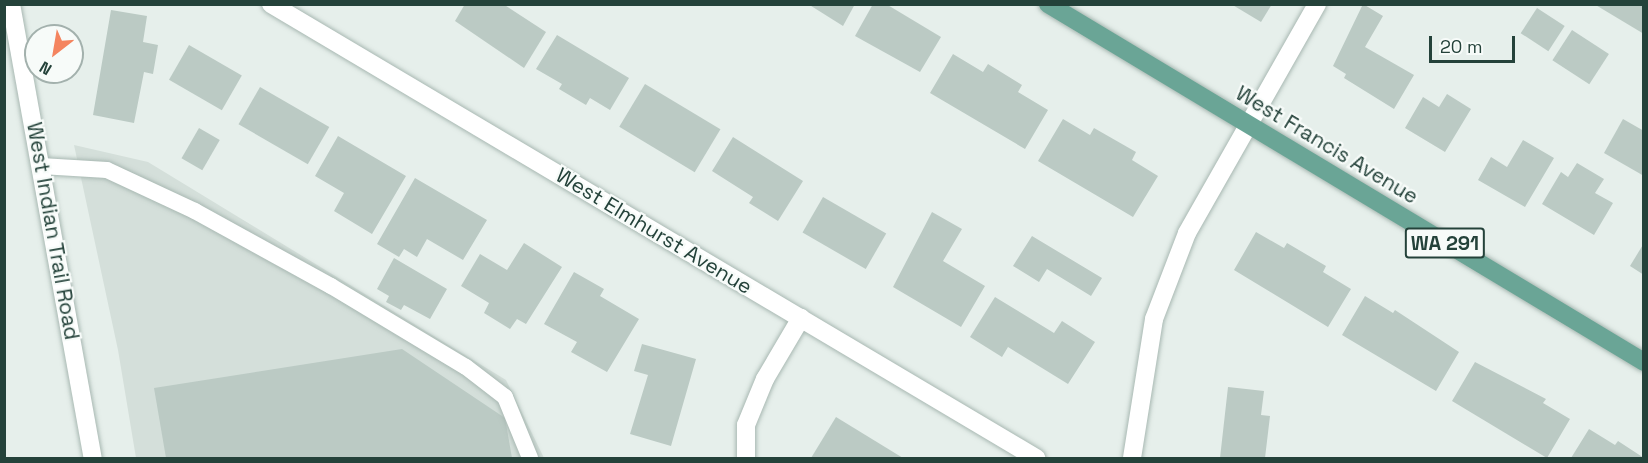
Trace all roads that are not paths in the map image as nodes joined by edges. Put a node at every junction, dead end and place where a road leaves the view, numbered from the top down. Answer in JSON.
{"nodes":[{"id":1,"x":11,"y":4,"type":"edge"},
{"id":2,"x":271,"y":4,"type":"edge"},
{"id":3,"x":1048,"y":4,"type":"edge"},
{"id":4,"x":1317,"y":4,"type":"edge"},
{"id":5,"x":1247,"y":123,"type":"junction"},
{"id":6,"x":41,"y":166,"type":"junction"},
{"id":7,"x":801,"y":318,"type":"junction"},
{"id":8,"x":1644,"y":362,"type":"edge"},
{"id":9,"x":93,"y":459,"type":"edge"},
{"id":10,"x":530,"y":459,"type":"edge"},
{"id":11,"x":746,"y":459,"type":"edge"},
{"id":12,"x":1036,"y":459,"type":"edge"},
{"id":13,"x":1132,"y":459,"type":"edge"}],
"edges":[{"from":1,"to":6,"type":"street","name":"West Indian Trail Road"},
{"from":2,"to":7,"type":"street","name":"West Elmhurst Avenue"},
{"from":3,"to":5,"type":"main road","name":"West Francis Avenue","number":"WA 291"},
{"from":4,"to":5,"type":"street"},
{"from":5,"to":8,"type":"main road","name":"West Francis Avenue","number":"WA 291"},
{"from":5,"to":13,"type":"street"},
{"from":6,"to":9,"type":"street","name":"West Indian Trail Road"},
{"from":6,"to":10,"type":"lane"},
{"from":7,"to":11,"type":"street"},
{"from":7,"to":12,"type":"street","name":"West Elmhurst Avenue"}]}
